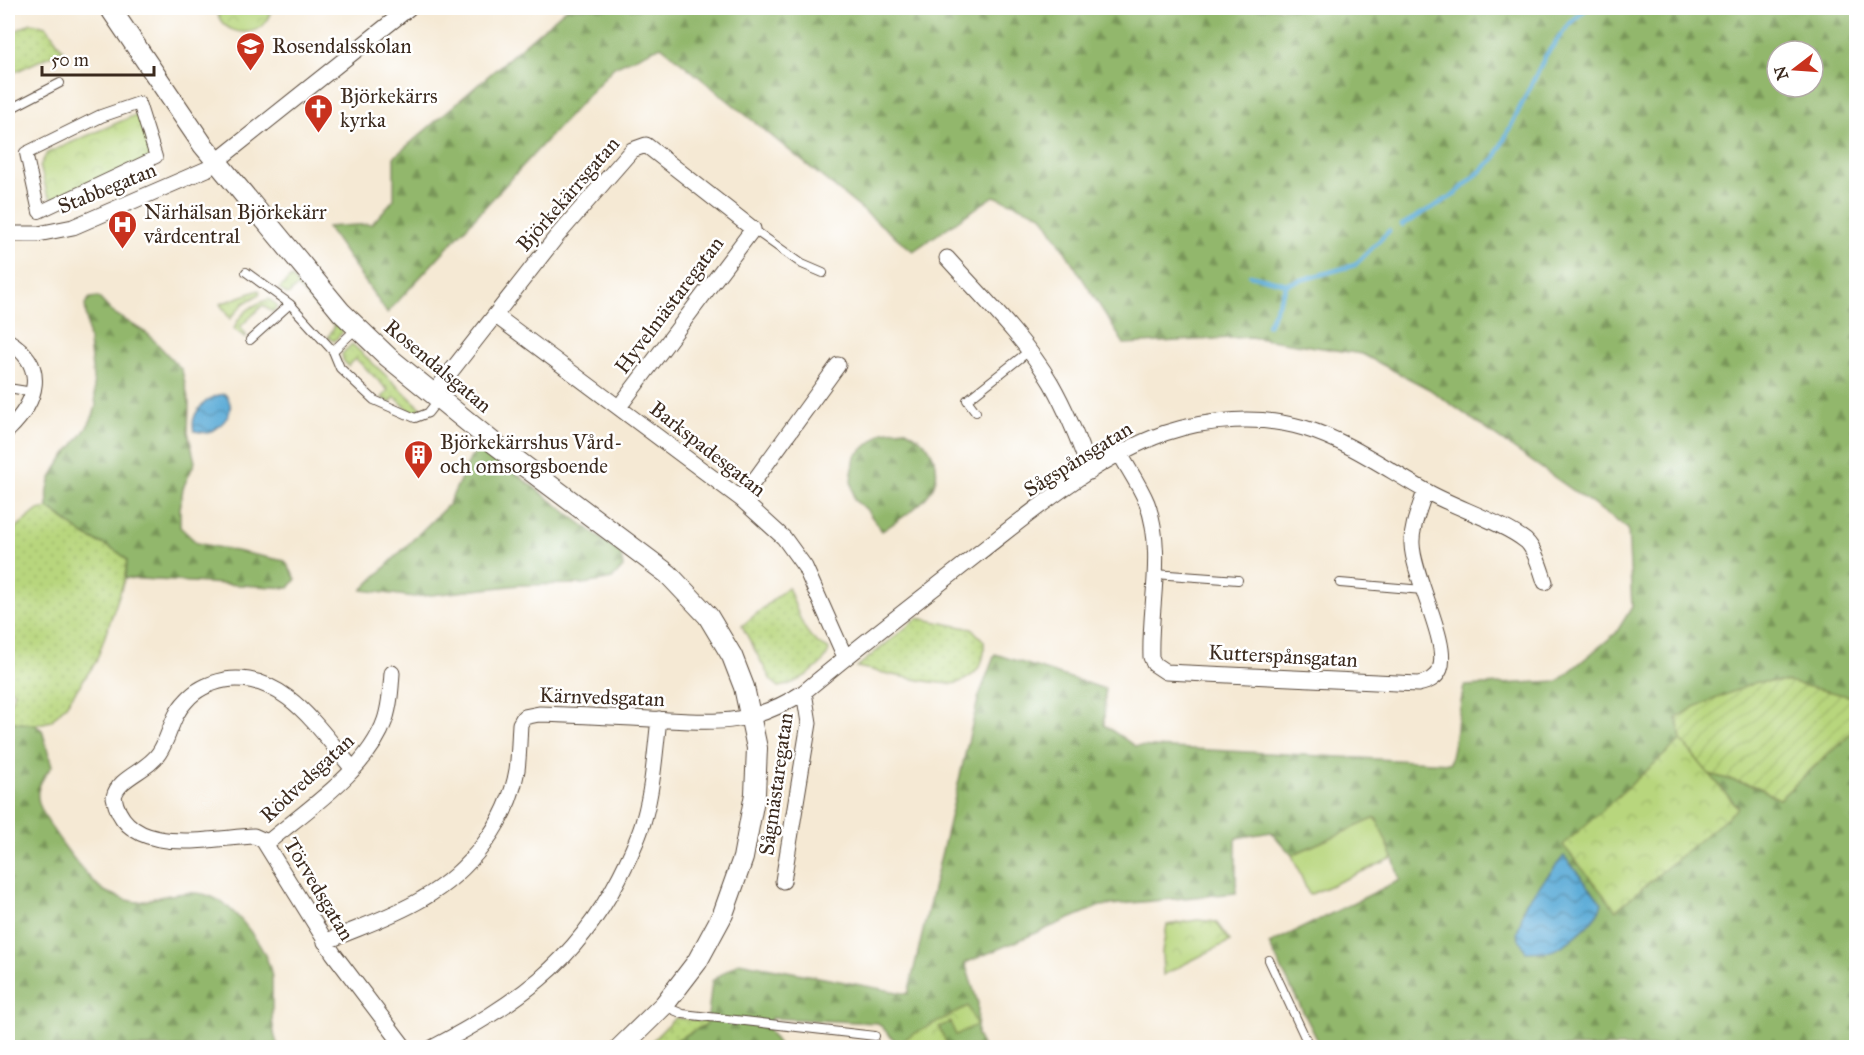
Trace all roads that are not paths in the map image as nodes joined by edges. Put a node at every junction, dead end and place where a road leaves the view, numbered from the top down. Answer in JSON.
{"nodes":[{"id":1,"x":110,"y":8,"type":"edge"},
{"id":2,"x":409,"y":8,"type":"edge"},
{"id":3,"x":393,"y":13,"type":"edge"},
{"id":4,"x":60,"y":83,"type":"dead end"},
{"id":5,"x":8,"y":110,"type":"edge"},
{"id":6,"x":26,"y":153,"type":"joint"},
{"id":7,"x":218,"y":162,"type":"junction"},
{"id":8,"x":753,"y":230,"type":"junction"},
{"id":9,"x":8,"y":234,"type":"edge"},
{"id":10,"x":947,"y":258,"type":"dead end"},
{"id":11,"x":246,"y":272,"type":"dead end"},
{"id":12,"x":823,"y":273,"type":"dead end"},
{"id":13,"x":290,"y":303,"type":"junction"},
{"id":14,"x":496,"y":315,"type":"junction"},
{"id":15,"x":357,"y":328,"type":"junction"},
{"id":16,"x":250,"y":340,"type":"dead end"},
{"id":17,"x":8,"y":341,"type":"edge"},
{"id":18,"x":333,"y":351,"type":"junction"},
{"id":19,"x":1029,"y":351,"type":"junction"},
{"id":20,"x":838,"y":365,"type":"dead end"},
{"id":21,"x":8,"y":388,"type":"edge"},
{"id":22,"x":33,"y":392,"type":"junction"},
{"id":23,"x":437,"y":396,"type":"junction"},
{"id":24,"x":619,"y":407,"type":"junction"},
{"id":25,"x":976,"y":412,"type":"dead end"},
{"id":26,"x":8,"y":430,"type":"edge"},
{"id":27,"x":1120,"y":454,"type":"junction"},
{"id":28,"x":1090,"y":472,"type":"junction"},
{"id":29,"x":1425,"y":491,"type":"junction"},
{"id":30,"x":741,"y":499,"type":"junction"},
{"id":31,"x":1155,"y":574,"type":"junction"},
{"id":32,"x":1238,"y":580,"type":"dead end"},
{"id":33,"x":1545,"y":582,"type":"dead end"},
{"id":34,"x":1340,"y":583,"type":"dead end"},
{"id":35,"x":1423,"y":590,"type":"junction"},
{"id":36,"x":845,"y":657,"type":"junction"},
{"id":37,"x":392,"y":673,"type":"dead end"},
{"id":38,"x":804,"y":692,"type":"junction"},
{"id":39,"x":752,"y":717,"type":"junction"},
{"id":40,"x":659,"y":719,"type":"junction"},
{"id":41,"x":353,"y":769,"type":"junction"},
{"id":42,"x":267,"y":843,"type":"junction"},
{"id":43,"x":783,"y":881,"type":"dead end"},
{"id":44,"x":326,"y":942,"type":"junction"},
{"id":45,"x":1269,"y":960,"type":"dead end"},
{"id":46,"x":664,"y":1005,"type":"junction"},
{"id":47,"x":875,"y":1036,"type":"dead end"},
{"id":48,"x":405,"y":1047,"type":"edge"},
{"id":49,"x":432,"y":1047,"type":"edge"},
{"id":50,"x":620,"y":1047,"type":"edge"},
{"id":51,"x":1310,"y":1047,"type":"edge"}],
"edges":[{"from":1,"to":7,"type":"street","name":"Rosendalsgatan"},
{"from":2,"to":3,"type":"street","name":"Stabbegatan"},
{"from":3,"to":7,"type":"street","name":"Stabbegatan"},
{"from":4,"to":5,"type":"lane"},
{"from":6,"to":6,"type":"street"},
{"from":7,"to":9,"type":"street","name":"Stabbegatan"},
{"from":7,"to":15,"type":"street","name":"Rosendalsgatan"},
{"from":8,"to":12,"type":"lane","name":"Björkekärrsgatan"},
{"from":8,"to":14,"type":"street","name":"Björkekärrsgatan"},
{"from":8,"to":24,"type":"street","name":"Hyvelmästaregatan"},
{"from":10,"to":19,"type":"street"},
{"from":11,"to":13,"type":"lane"},
{"from":13,"to":16,"type":"lane"},
{"from":13,"to":18,"type":"lane"},
{"from":14,"to":23,"type":"street","name":"Björkekärrsgatan"},
{"from":14,"to":24,"type":"street","name":"Barkspadesgatan"},
{"from":15,"to":18,"type":"lane"},
{"from":15,"to":23,"type":"street","name":"Rosendalsgatan"},
{"from":17,"to":22,"type":"street"},
{"from":18,"to":23,"type":"lane"},
{"from":19,"to":25,"type":"lane"},
{"from":19,"to":28,"type":"street"},
{"from":20,"to":30,"type":"street"},
{"from":21,"to":22,"type":"lane"},
{"from":22,"to":26,"type":"street"},
{"from":23,"to":39,"type":"street","name":"Rosendalsgatan"},
{"from":24,"to":30,"type":"street","name":"Barkspadesgatan"},
{"from":27,"to":28,"type":"street","name":"Sågspånsgatan"},
{"from":27,"to":29,"type":"street","name":"Sågspånsgatan"},
{"from":27,"to":31,"type":"street","name":"Kutterspånsgatan"},
{"from":28,"to":36,"type":"street","name":"Sågspånsgatan"},
{"from":29,"to":33,"type":"street","name":"Sågspånsgatan"},
{"from":29,"to":35,"type":"street","name":"Kutterspånsgatan"},
{"from":30,"to":36,"type":"street","name":"Barkspadesgatan"},
{"from":31,"to":32,"type":"lane"},
{"from":31,"to":35,"type":"street","name":"Kutterspånsgatan"},
{"from":34,"to":35,"type":"lane"},
{"from":36,"to":38,"type":"street","name":"Sågspånsgatan"},
{"from":37,"to":41,"type":"street","name":"Rödvedsgatan"},
{"from":38,"to":39,"type":"street","name":"Sågspånsgatan"},
{"from":38,"to":43,"type":"street","name":"Sågmästaregatan"},
{"from":39,"to":40,"type":"street","name":"Kärnvedsgatan"},
{"from":39,"to":46,"type":"street","name":"Rosendalsgatan"},
{"from":40,"to":44,"type":"street","name":"Kärnvedsgatan"},
{"from":40,"to":49,"type":"street"},
{"from":41,"to":42,"type":"street","name":"Rödvedsgatan"},
{"from":41,"to":42,"type":"street","name":"Törvedsgatan"},
{"from":42,"to":44,"type":"street","name":"Törvedsgatan"},
{"from":44,"to":48,"type":"street","name":"Törvedsgatan"},
{"from":45,"to":51,"type":"lane"},
{"from":46,"to":47,"type":"lane"},
{"from":46,"to":50,"type":"street","name":"Rosendalsgatan"}]}
